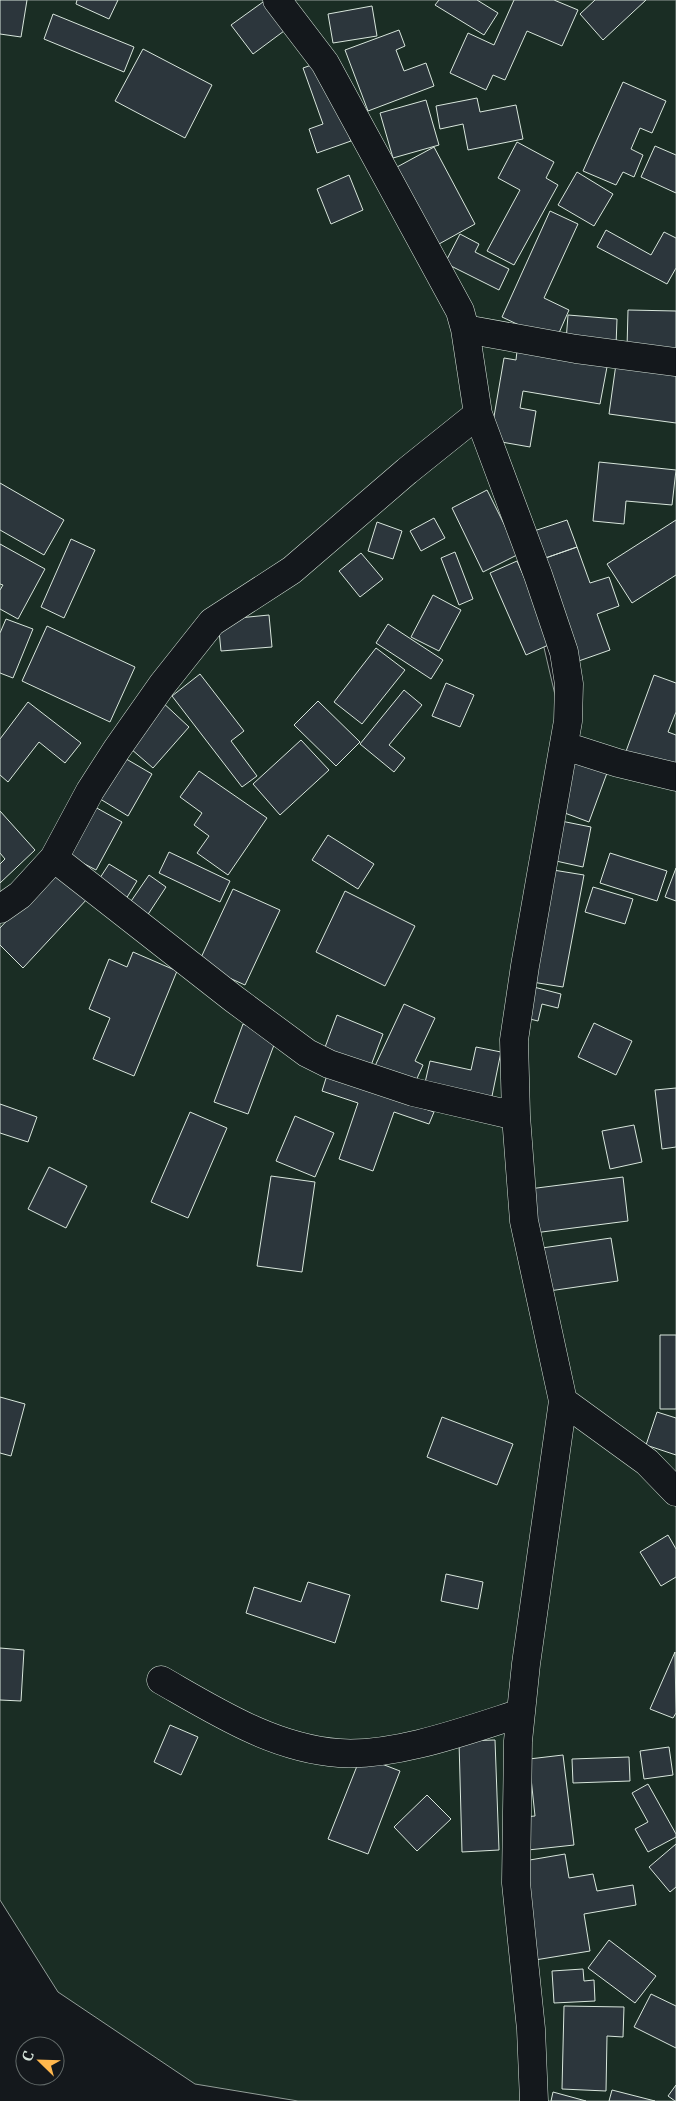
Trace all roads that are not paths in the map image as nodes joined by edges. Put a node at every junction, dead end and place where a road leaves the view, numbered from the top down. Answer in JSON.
{"nodes":[{"id":1,"x":278,"y":1,"type":"edge"},
{"id":2,"x":465,"y":329,"type":"junction"},
{"id":3,"x":676,"y":362,"type":"edge"},
{"id":4,"x":478,"y":414,"type":"junction"},
{"id":5,"x":565,"y":746,"type":"junction"},
{"id":6,"x":676,"y":777,"type":"edge"},
{"id":7,"x":54,"y":858,"type":"junction"},
{"id":8,"x":0,"y":910,"type":"edge"},
{"id":9,"x":516,"y":1116,"type":"junction"},
{"id":10,"x":563,"y":1401,"type":"junction"},
{"id":11,"x":676,"y":1492,"type":"edge"},
{"id":12,"x":161,"y":1680,"type":"dead end"},
{"id":13,"x":521,"y":1713,"type":"junction"},
{"id":14,"x":534,"y":2101,"type":"edge"}],
"edges":[{"from":1,"to":2,"type":"street"},
{"from":2,"to":3,"type":"street"},
{"from":2,"to":4,"type":"street"},
{"from":4,"to":5,"type":"street"},
{"from":4,"to":7,"type":"street"},
{"from":5,"to":6,"type":"street"},
{"from":5,"to":9,"type":"street"},
{"from":7,"to":8,"type":"street"},
{"from":7,"to":9,"type":"street"},
{"from":9,"to":10,"type":"street"},
{"from":10,"to":11,"type":"street"},
{"from":10,"to":13,"type":"street"},
{"from":12,"to":13,"type":"street"},
{"from":13,"to":14,"type":"street"}]}
